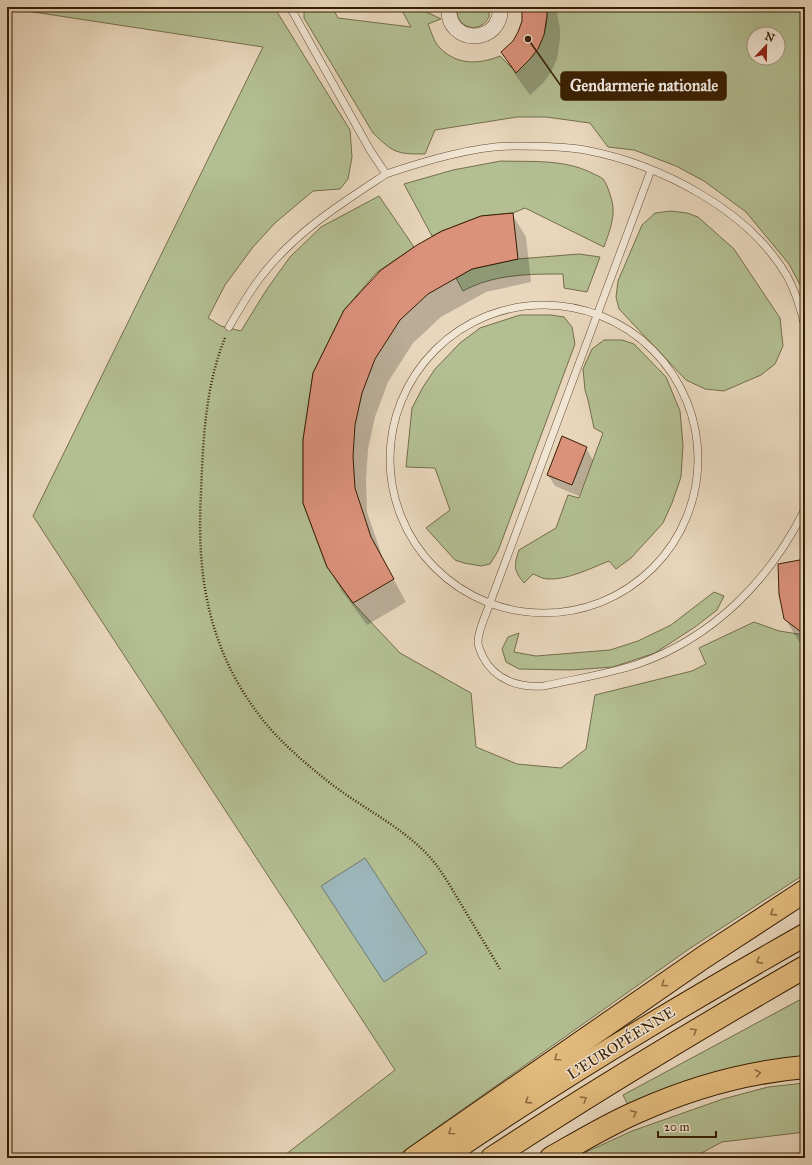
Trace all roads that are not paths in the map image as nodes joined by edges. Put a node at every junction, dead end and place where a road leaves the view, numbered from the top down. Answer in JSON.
{"nodes":[{"id":1,"x":290,"y":7,"type":"edge"},
{"id":2,"x":449,"y":7,"type":"edge"},
{"id":3,"x":500,"y":7,"type":"edge"},
{"id":4,"x":650,"y":170,"type":"junction"},
{"id":5,"x":386,"y":174,"type":"junction"},
{"id":6,"x":597,"y":314,"type":"junction"},
{"id":7,"x":230,"y":327,"type":"road end"},
{"id":8,"x":805,"y":327,"type":"edge"},
{"id":9,"x":805,"y":509,"type":"edge"},
{"id":10,"x":490,"y":603,"type":"junction"},
{"id":11,"x":805,"y":891,"type":"edge"},
{"id":12,"x":805,"y":935,"type":"edge"},
{"id":13,"x":805,"y":967,"type":"edge"},
{"id":14,"x":805,"y":1067,"type":"edge"},
{"id":15,"x":414,"y":1158,"type":"edge"},
{"id":16,"x":442,"y":1158,"type":"edge"},
{"id":17,"x":492,"y":1158,"type":"edge"},
{"id":18,"x":551,"y":1158,"type":"edge"}],
"edges":[{"from":1,"to":5,"type":"lane"},
{"from":2,"to":3,"type":"street"},
{"from":4,"to":5,"type":"lane"},
{"from":4,"to":6,"type":"lane"},
{"from":4,"to":8,"type":"lane"},
{"from":5,"to":7,"type":"lane"},
{"from":6,"to":10,"type":"lane"},
{"from":6,"to":10,"type":"lane"},
{"from":6,"to":10,"type":"lane"},
{"from":9,"to":10,"type":"lane"},
{"from":11,"to":15,"type":"highway","one_way":true},
{"from":12,"to":16,"type":"highway","name":"L'EUROPÉENNE","one_way":true},
{"from":17,"to":13,"type":"highway","name":"L'EUROPÉENNE","one_way":true},
{"from":18,"to":14,"type":"highway","one_way":true}]}
